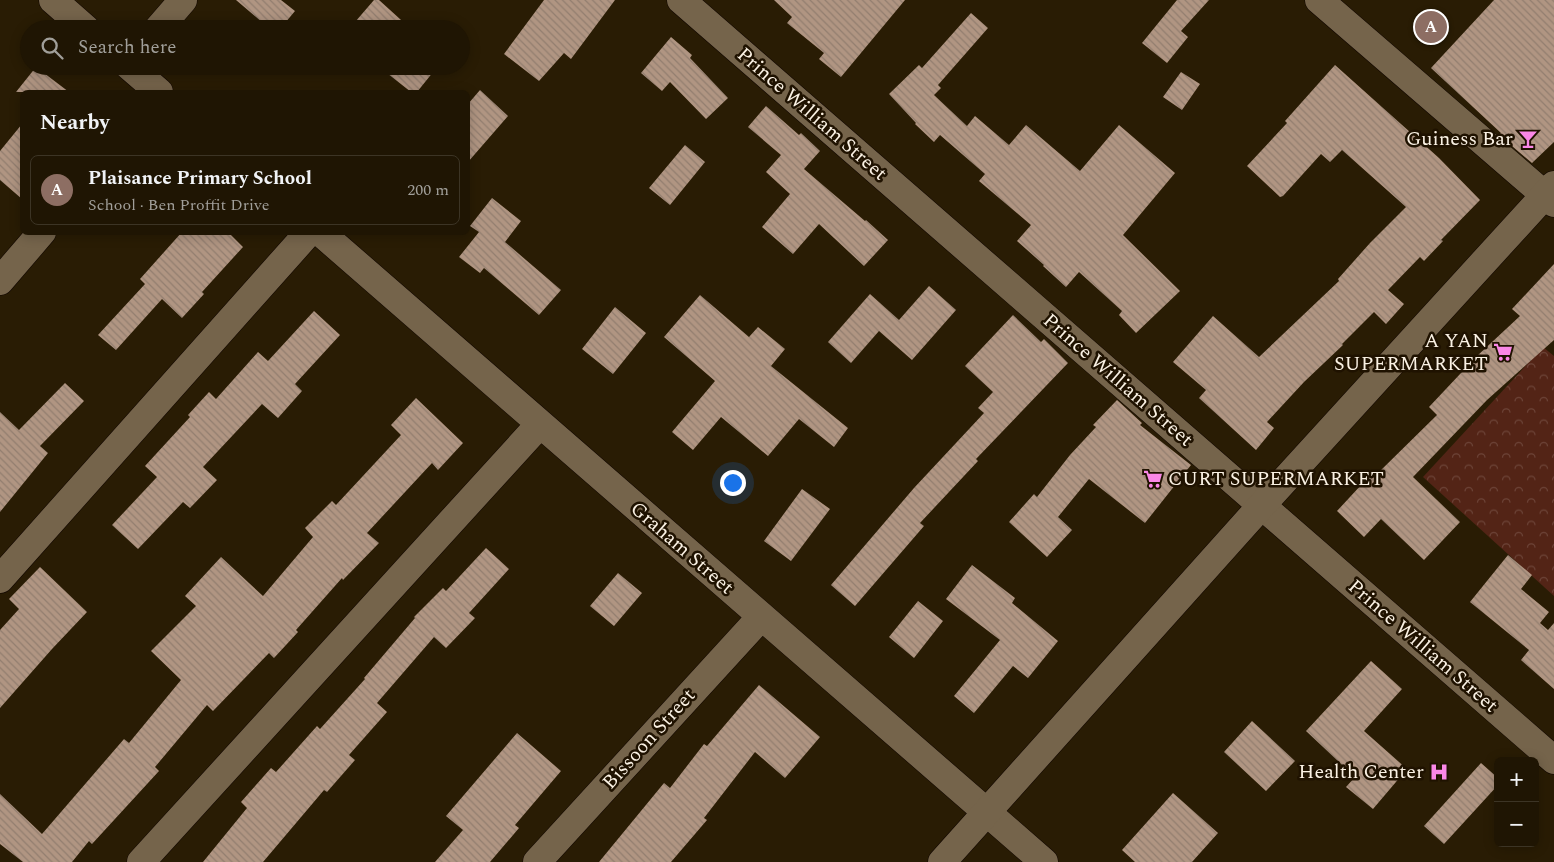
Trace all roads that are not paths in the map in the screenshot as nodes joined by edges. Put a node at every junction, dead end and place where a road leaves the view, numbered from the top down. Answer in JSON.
{"nodes":[{"id":1,"x":53,"y":0,"type":"edge"},
{"id":2,"x":182,"y":0,"type":"edge"},
{"id":3,"x":681,"y":0,"type":"edge"},
{"id":4,"x":1319,"y":0,"type":"edge"},
{"id":5,"x":76,"y":20,"type":"edge"},
{"id":6,"x":165,"y":20,"type":"edge"},
{"id":7,"x":139,"y":75,"type":"edge"},
{"id":8,"x":157,"y":90,"type":"edge"},
{"id":9,"x":1551,"y":195,"type":"edge"},
{"id":10,"x":39,"y":235,"type":"edge"},
{"id":11,"x":306,"y":235,"type":"edge"},
{"id":12,"x":323,"y":235,"type":"edge"},
{"id":13,"x":0,"y":281,"type":"edge"},
{"id":14,"x":540,"y":424,"type":"junction"},
{"id":15,"x":1262,"y":505,"type":"junction"},
{"id":16,"x":0,"y":579,"type":"edge"},
{"id":17,"x":761,"y":616,"type":"junction"},
{"id":18,"x":1554,"y":760,"type":"edge"},
{"id":19,"x":986,"y":812,"type":"junction"},
{"id":20,"x":141,"y":862,"type":"edge"},
{"id":21,"x":537,"y":862,"type":"edge"},
{"id":22,"x":942,"y":862,"type":"edge"},
{"id":23,"x":1044,"y":862,"type":"edge"}],
"edges":[{"from":1,"to":5,"type":"street"},
{"from":2,"to":6,"type":"street"},
{"from":3,"to":15,"type":"street","name":"Prince William Street"},
{"from":4,"to":9,"type":"street"},
{"from":7,"to":8,"type":"street"},
{"from":9,"to":15,"type":"street"},
{"from":10,"to":13,"type":"street"},
{"from":11,"to":16,"type":"street"},
{"from":12,"to":14,"type":"street","name":"Graham Street"},
{"from":14,"to":17,"type":"street","name":"Graham Street"},
{"from":14,"to":20,"type":"street"},
{"from":15,"to":18,"type":"street","name":"Prince William Street"},
{"from":15,"to":19,"type":"street"},
{"from":17,"to":19,"type":"street","name":"Graham Street"},
{"from":17,"to":21,"type":"street","name":"Bissoon Street"},
{"from":19,"to":22,"type":"street"},
{"from":19,"to":23,"type":"street","name":"Graham Street"}]}
